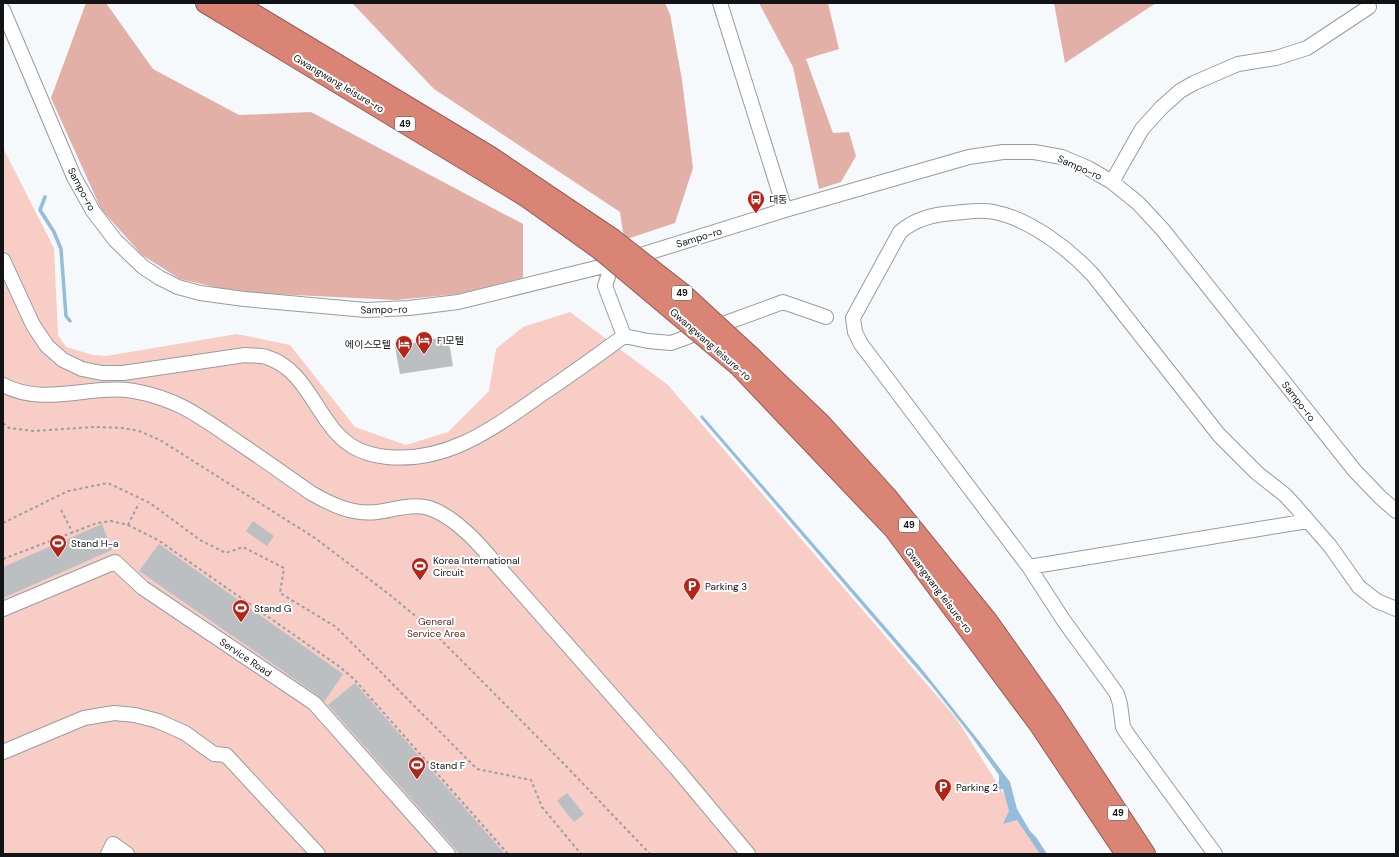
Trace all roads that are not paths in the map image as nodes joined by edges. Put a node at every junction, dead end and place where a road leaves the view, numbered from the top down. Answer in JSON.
{"nodes":[{"id":1,"x":206,"y":3,"type":"edge"},
{"id":2,"x":235,"y":3,"type":"edge"},
{"id":3,"x":720,"y":3,"type":"edge"},
{"id":4,"x":1369,"y":7,"type":"dead end"},
{"id":5,"x":3,"y":10,"type":"edge"},
{"id":6,"x":1112,"y":182,"type":"junction"},
{"id":7,"x":785,"y":210,"type":"junction"},
{"id":8,"x":608,"y":250,"type":"junction"},
{"id":9,"x":3,"y":260,"type":"edge"},
{"id":10,"x":826,"y":317,"type":"dead end"},
{"id":11,"x":624,"y":336,"type":"junction"},
{"id":12,"x":3,"y":384,"type":"edge"},
{"id":13,"x":1396,"y":511,"type":"edge"},
{"id":14,"x":1308,"y":521,"type":"junction"},
{"id":15,"x":1028,"y":567,"type":"junction"},
{"id":16,"x":3,"y":609,"type":"edge"},
{"id":17,"x":1396,"y":610,"type":"edge"},
{"id":18,"x":3,"y":752,"type":"edge"},
{"id":19,"x":1085,"y":778,"type":"junction"},
{"id":20,"x":723,"y":824,"type":"junction"},
{"id":21,"x":108,"y":854,"type":"edge"},
{"id":22,"x":127,"y":854,"type":"edge"},
{"id":23,"x":318,"y":854,"type":"edge"},
{"id":24,"x":448,"y":854,"type":"edge"},
{"id":25,"x":739,"y":854,"type":"edge"},
{"id":26,"x":748,"y":854,"type":"edge"},
{"id":27,"x":1126,"y":854,"type":"edge"},
{"id":28,"x":1145,"y":854,"type":"edge"},
{"id":29,"x":1215,"y":854,"type":"edge"}],
"edges":[{"from":1,"to":8,"type":"highway","name":"Gwangwang leisure-ro","number":"49"},
{"from":2,"to":8,"type":"highway","name":"Gwangwang leisure-ro","number":"49"},
{"from":3,"to":7,"type":"street"},
{"from":4,"to":6,"type":"street"},
{"from":5,"to":8,"type":"street","name":"Sampo-ro"},
{"from":6,"to":7,"type":"street","name":"Sampo-ro"},
{"from":6,"to":13,"type":"street","name":"Sampo-ro"},
{"from":7,"to":8,"type":"street","name":"Sampo-ro"},
{"from":8,"to":11,"type":"street"},
{"from":8,"to":19,"type":"highway","name":"Gwangwang leisure-ro","number":"49","bridge":true},
{"from":9,"to":11,"type":"street"},
{"from":10,"to":11,"type":"street"},
{"from":12,"to":20,"type":"street"},
{"from":14,"to":15,"type":"street"},
{"from":14,"to":15,"type":"street"},
{"from":14,"to":17,"type":"street"},
{"from":15,"to":29,"type":"street"},
{"from":16,"to":24,"type":"street","name":"Service Road"},
{"from":18,"to":23,"type":"street"},
{"from":19,"to":27,"type":"highway","name":"Gwangwang leisure-ro","number":"49"},
{"from":19,"to":28,"type":"highway","name":"Gwangwang leisure-ro","number":"49"},
{"from":20,"to":25,"type":"street"},
{"from":20,"to":26,"type":"street"},
{"from":21,"to":22,"type":"street"}]}
